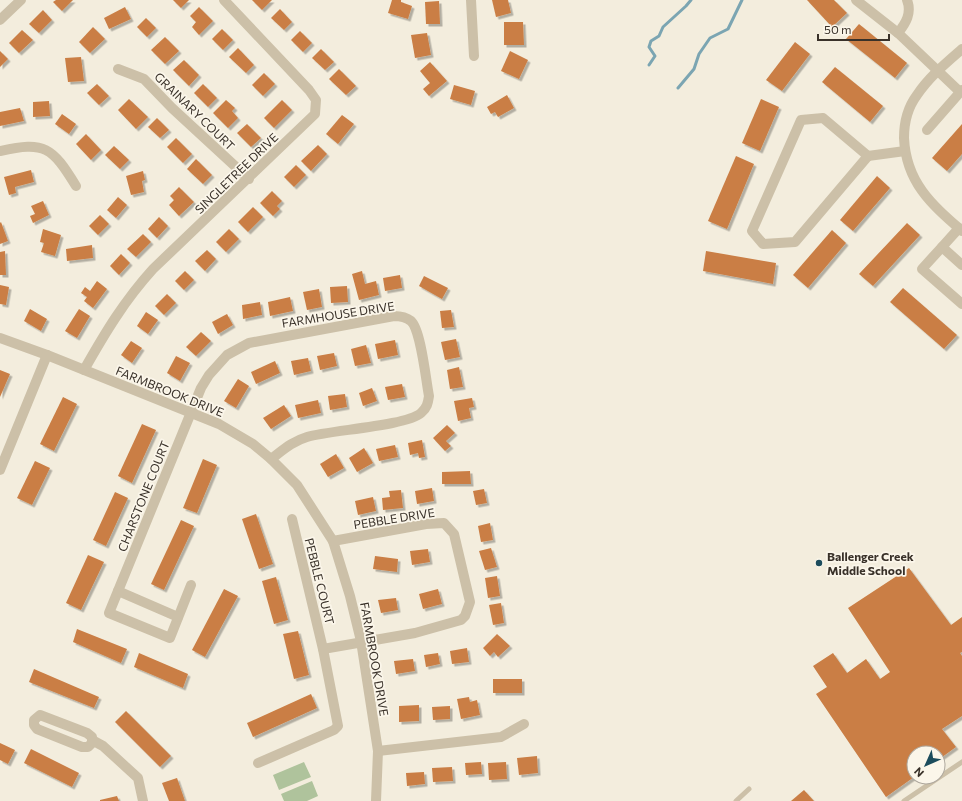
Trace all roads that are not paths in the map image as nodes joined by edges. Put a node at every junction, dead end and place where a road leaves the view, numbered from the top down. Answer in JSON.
{"nodes":[{"id":1,"x":21,"y":0,"type":"edge"},
{"id":2,"x":224,"y":0,"type":"edge"},
{"id":3,"x":471,"y":0,"type":"edge"},
{"id":4,"x":856,"y":0,"type":"edge"},
{"id":5,"x":907,"y":0,"type":"edge"},
{"id":6,"x":0,"y":20,"type":"edge"},
{"id":7,"x":898,"y":33,"type":"junction"},
{"id":8,"x":962,"y":49,"type":"edge"},
{"id":9,"x":474,"y":56,"type":"dead end"},
{"id":10,"x":118,"y":69,"type":"dead end"},
{"id":11,"x":939,"y":70,"type":"junction"},
{"id":12,"x":961,"y":91,"type":"edge"},
{"id":13,"x":927,"y":130,"type":"dead end"},
{"id":14,"x":905,"y":151,"type":"junction"},
{"id":15,"x":0,"y":152,"type":"edge"},
{"id":16,"x":868,"y":156,"type":"junction"},
{"id":17,"x":249,"y":179,"type":"junction"},
{"id":18,"x":76,"y":186,"type":"dead end"},
{"id":19,"x":960,"y":229,"type":"edge"},
{"id":20,"x":942,"y":247,"type":"junction"},
{"id":21,"x":962,"y":265,"type":"edge"},
{"id":22,"x":962,"y":304,"type":"edge"},
{"id":23,"x":0,"y":338,"type":"edge"},
{"id":24,"x":47,"y":355,"type":"junction"},
{"id":25,"x":84,"y":370,"type":"junction"},
{"id":26,"x":192,"y":412,"type":"junction"},
{"id":27,"x":271,"y":459,"type":"junction"},
{"id":28,"x":0,"y":470,"type":"edge"},
{"id":29,"x":292,"y":519,"type":"dead end"},
{"id":30,"x":333,"y":542,"type":"junction"},
{"id":31,"x":191,"y":585,"type":"dead end"},
{"id":32,"x":118,"y":591,"type":"junction"},
{"id":33,"x":178,"y":617,"type":"junction"},
{"id":34,"x":361,"y":641,"type":"junction"},
{"id":35,"x":323,"y":649,"type":"junction"},
{"id":36,"x":524,"y":724,"type":"dead end"},
{"id":37,"x":92,"y":740,"type":"junction"},
{"id":38,"x":378,"y":751,"type":"junction"},
{"id":39,"x":962,"y":762,"type":"edge"},
{"id":40,"x":258,"y":763,"type":"dead end"},
{"id":41,"x":749,"y":789,"type":"dead end"},
{"id":42,"x":143,"y":801,"type":"edge"},
{"id":43,"x":376,"y":801,"type":"edge"},
{"id":44,"x":736,"y":801,"type":"edge"},
{"id":45,"x":904,"y":801,"type":"edge"}],
"edges":[{"from":1,"to":6,"type":"street"},
{"from":2,"to":17,"type":"street","name":"SINGLETREE DRIVE"},
{"from":3,"to":9,"type":"street"},
{"from":4,"to":7,"type":"street"},
{"from":5,"to":7,"type":"street"},
{"from":7,"to":11,"type":"street"},
{"from":8,"to":11,"type":"street"},
{"from":10,"to":17,"type":"street","name":"GRAINARY COURT"},
{"from":11,"to":12,"type":"street"},
{"from":11,"to":14,"type":"street"},
{"from":12,"to":13,"type":"street"},
{"from":14,"to":16,"type":"street"},
{"from":14,"to":19,"type":"street"},
{"from":15,"to":18,"type":"street"},
{"from":16,"to":16,"type":"street"},
{"from":17,"to":25,"type":"street","name":"SINGLETREE DRIVE"},
{"from":19,"to":20,"type":"street"},
{"from":20,"to":21,"type":"street"},
{"from":20,"to":22,"type":"street"},
{"from":23,"to":24,"type":"street","name":"FARMBROOK DRIVE"},
{"from":24,"to":25,"type":"street","name":"FARMBROOK DRIVE"},
{"from":24,"to":28,"type":"street"},
{"from":25,"to":26,"type":"street","name":"FARMBROOK DRIVE"},
{"from":26,"to":27,"type":"street","name":"FARMBROOK DRIVE"},
{"from":26,"to":27,"type":"street","name":"FARMHOUSE DRIVE"},
{"from":26,"to":32,"type":"street","name":"CHARSTONE COURT"},
{"from":27,"to":30,"type":"street","name":"FARMBROOK DRIVE"},
{"from":29,"to":35,"type":"street","name":"PEBBLE COURT"},
{"from":30,"to":34,"type":"street","name":"FARMBROOK DRIVE"},
{"from":30,"to":34,"type":"street","name":"PEBBLE DRIVE"},
{"from":31,"to":33,"type":"street","name":"CHARSTONE COURT"},
{"from":32,"to":33,"type":"street"},
{"from":32,"to":33,"type":"street","name":"CHARSTONE COURT"},
{"from":34,"to":35,"type":"street"},
{"from":34,"to":38,"type":"street","name":"FARMBROOK DRIVE"},
{"from":35,"to":40,"type":"street","name":"PEBBLE COURT"},
{"from":36,"to":38,"type":"street"},
{"from":37,"to":37,"type":"street"},
{"from":37,"to":42,"type":"street"},
{"from":38,"to":43,"type":"street","name":"FARMBROOK DRIVE"},
{"from":39,"to":45,"type":"lane"},
{"from":41,"to":44,"type":"lane"}]}
